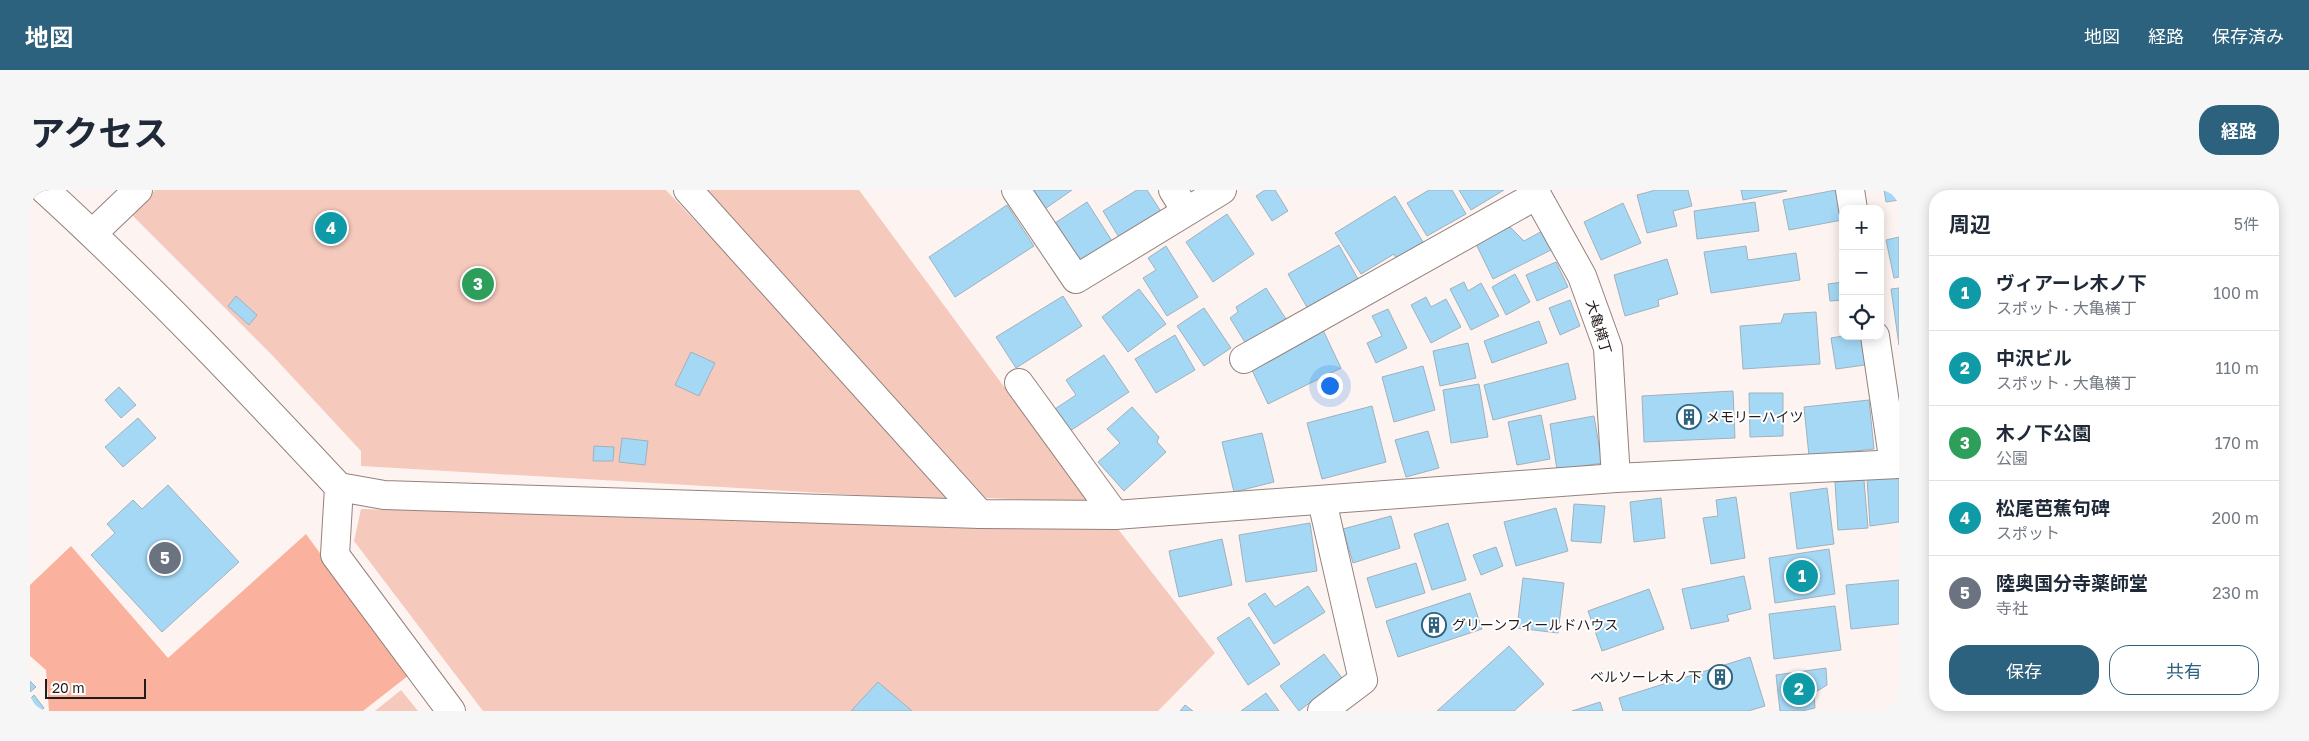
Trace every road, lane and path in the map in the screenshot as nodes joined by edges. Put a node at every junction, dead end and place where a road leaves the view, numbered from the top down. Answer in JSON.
{"nodes":[{"id":1,"x":45,"y":190,"type":"edge"},
{"id":2,"x":138,"y":190,"type":"edge"},
{"id":3,"x":688,"y":190,"type":"edge"},
{"id":4,"x":1016,"y":190,"type":"edge"},
{"id":5,"x":1222,"y":190,"type":"edge"},
{"id":6,"x":1850,"y":190,"type":"edge"},
{"id":7,"x":1536,"y":193,"type":"edge"},
{"id":8,"x":1180,"y":201,"type":"edge"},
{"id":9,"x":1852,"y":205,"type":"edge"},
{"id":10,"x":92,"y":233,"type":"junction"},
{"id":11,"x":1876,"y":340,"type":"edge"},
{"id":12,"x":1244,"y":359,"type":"dead end"},
{"id":13,"x":1890,"y":372,"type":"edge"},
{"id":14,"x":1020,"y":384,"type":"dead end"},
{"id":15,"x":1896,"y":464,"type":"edge"},
{"id":16,"x":1616,"y":478,"type":"junction"},
{"id":17,"x":339,"y":487,"type":"junction"},
{"id":18,"x":1322,"y":501,"type":"junction"},
{"id":19,"x":980,"y":514,"type":"junction"},
{"id":20,"x":1116,"y":515,"type":"junction"},
{"id":21,"x":451,"y":711,"type":"edge"},
{"id":22,"x":1322,"y":711,"type":"edge"}],
"edges":[{"from":1,"to":10,"type":"street"},
{"from":2,"to":10,"type":"street"},
{"from":3,"to":19,"type":"street"},
{"from":4,"to":8,"type":"street"},
{"from":5,"to":8,"type":"street"},
{"from":6,"to":9,"type":"street"},
{"from":7,"to":12,"type":"street"},
{"from":7,"to":16,"type":"street","name":"大亀横丁"},
{"from":10,"to":17,"type":"street"},
{"from":11,"to":13,"type":"street"},
{"from":13,"to":15,"type":"street"},
{"from":14,"to":20,"type":"street"},
{"from":15,"to":16,"type":"street"},
{"from":16,"to":18,"type":"street"},
{"from":17,"to":19,"type":"street"},
{"from":17,"to":21,"type":"street"},
{"from":18,"to":20,"type":"street"},
{"from":18,"to":22,"type":"street"},
{"from":19,"to":20,"type":"street"}]}
